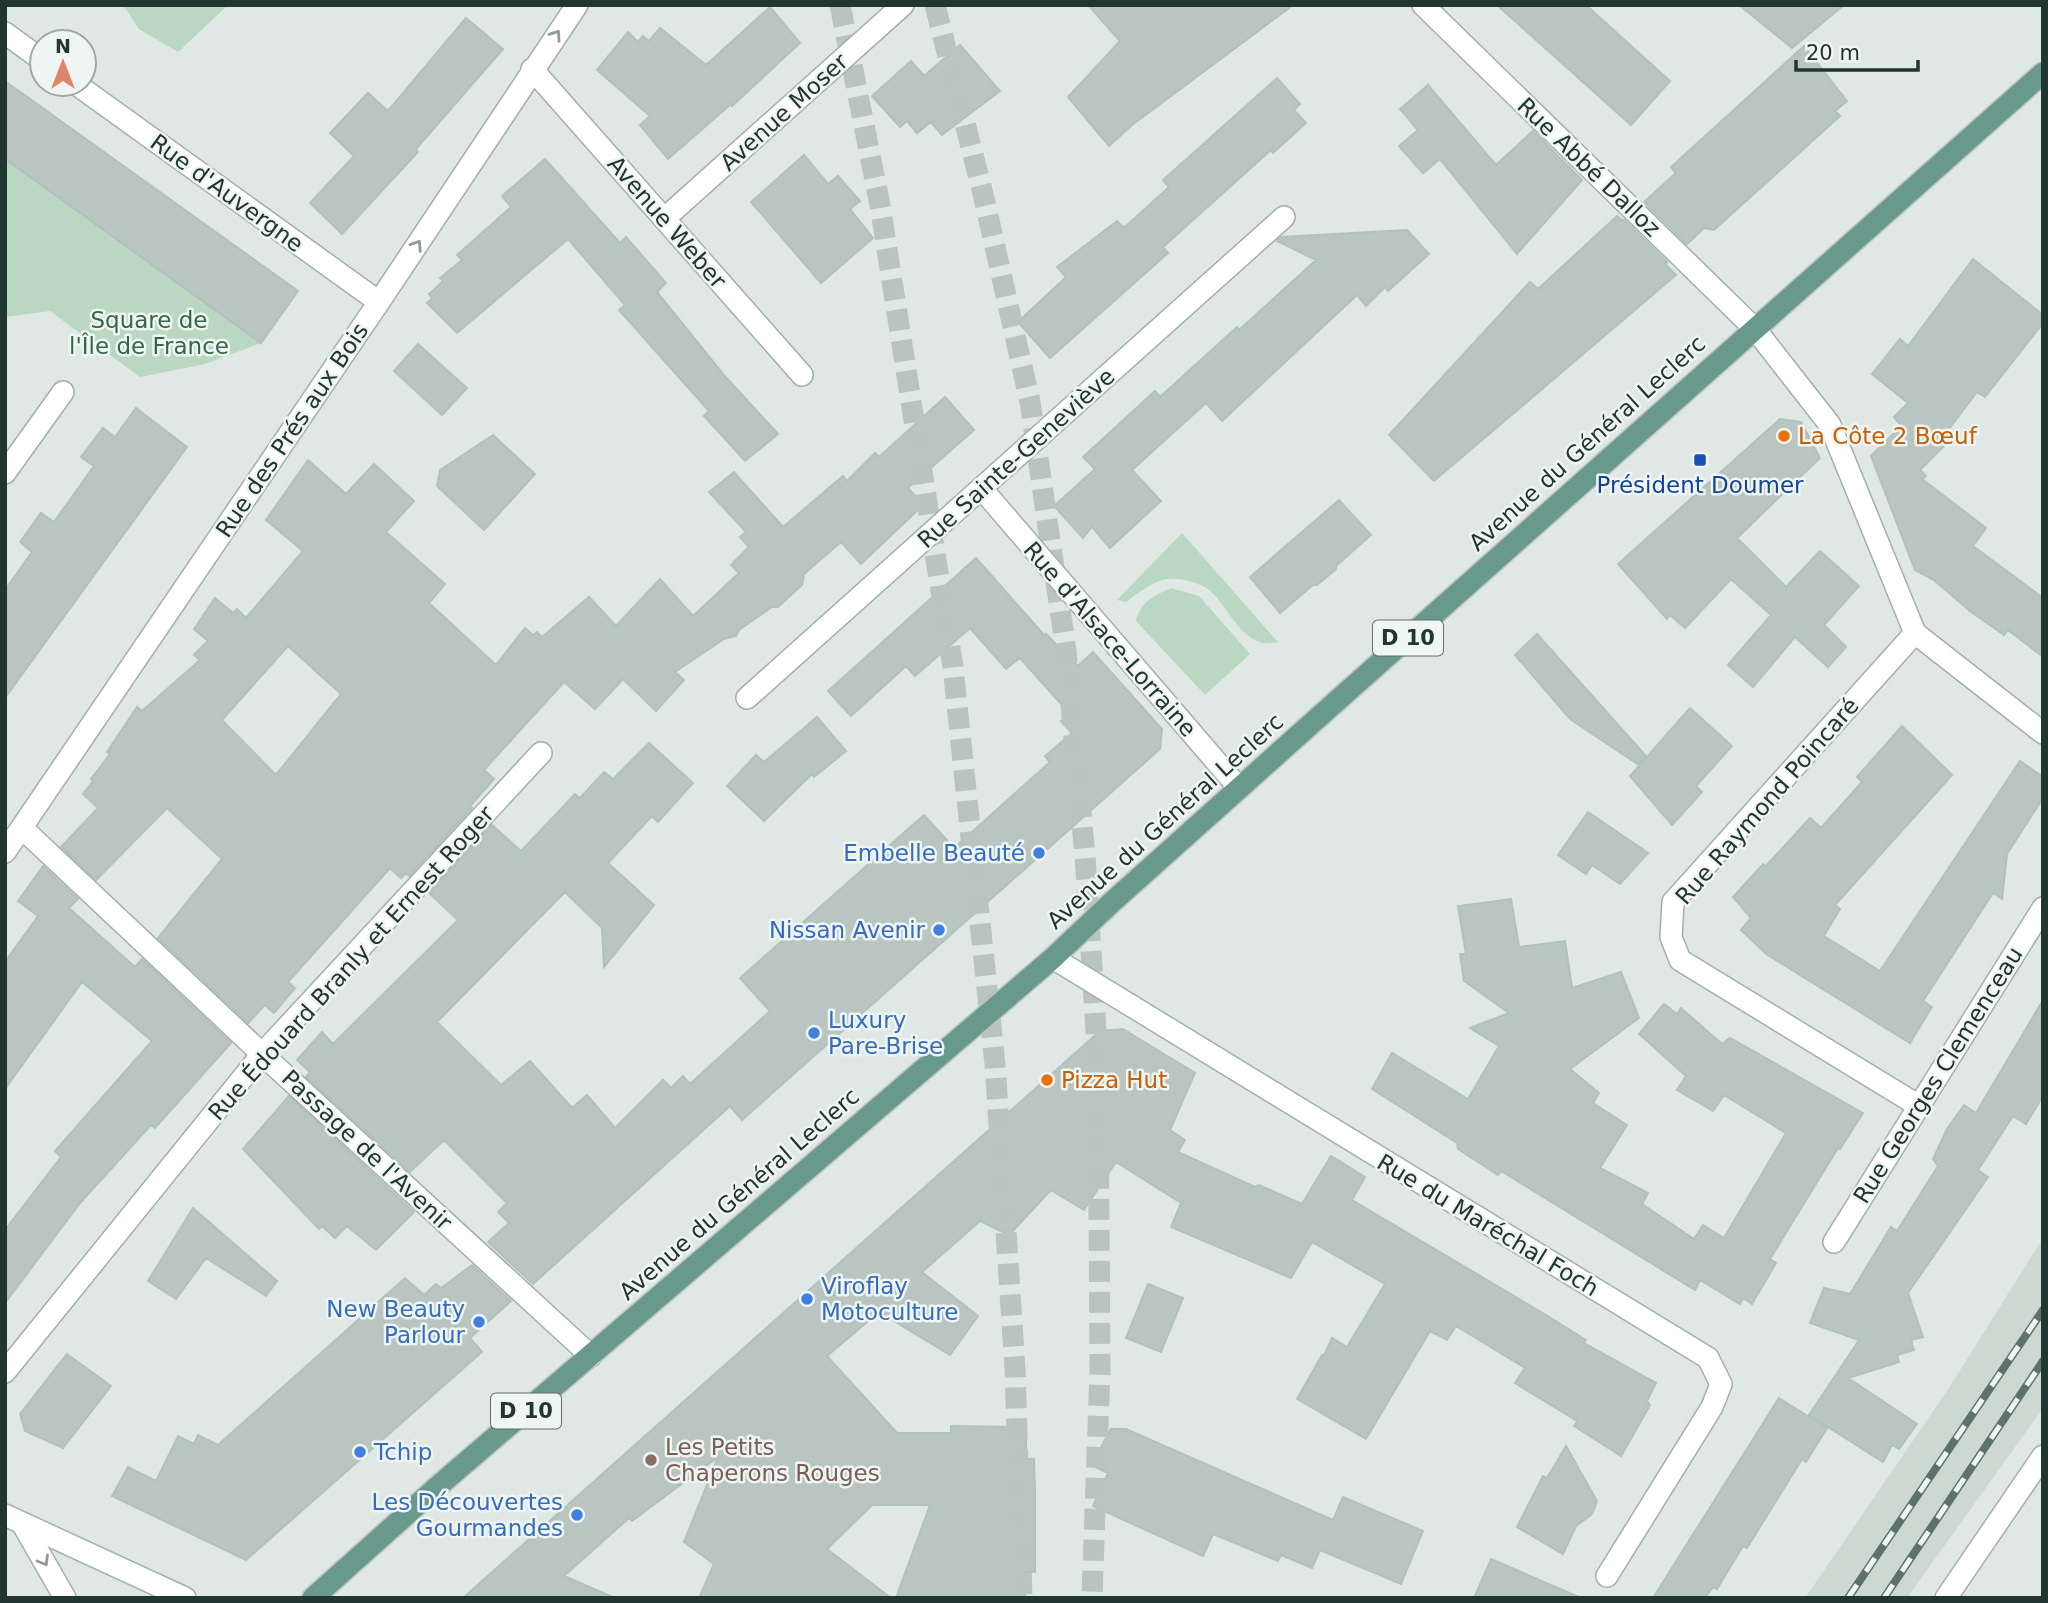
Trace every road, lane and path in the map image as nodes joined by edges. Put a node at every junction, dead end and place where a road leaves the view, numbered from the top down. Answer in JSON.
{"nodes":[{"id":1,"x":577,"y":5,"type":"edge"},
{"id":2,"x":903,"y":5,"type":"edge"},
{"id":3,"x":1423,"y":5,"type":"edge"},
{"id":4,"x":5,"y":33,"type":"edge"},
{"id":5,"x":28,"y":50,"type":"edge"},
{"id":6,"x":532,"y":69,"type":"junction"},
{"id":7,"x":2043,"y":73,"type":"edge"},
{"id":8,"x":95,"y":98,"type":"edge"},
{"id":9,"x":1284,"y":217,"type":"dead end"},
{"id":10,"x":664,"y":219,"type":"junction"},
{"id":11,"x":379,"y":302,"type":"junction"},
{"id":12,"x":1755,"y":329,"type":"junction"},
{"id":13,"x":802,"y":375,"type":"dead end"},
{"id":14,"x":63,"y":392,"type":"dead end"},
{"id":15,"x":5,"y":473,"type":"edge"},
{"id":16,"x":982,"y":489,"type":"junction"},
{"id":17,"x":1915,"y":633,"type":"junction"},
{"id":18,"x":747,"y":698,"type":"dead end"},
{"id":19,"x":2043,"y":733,"type":"edge"},
{"id":20,"x":541,"y":753,"type":"dead end"},
{"id":21,"x":1239,"y":788,"type":"junction"},
{"id":22,"x":22,"y":828,"type":"junction"},
{"id":23,"x":5,"y":852,"type":"edge"},
{"id":24,"x":2043,"y":908,"type":"edge"},
{"id":25,"x":1053,"y":958,"type":"junction"},
{"id":26,"x":262,"y":1054,"type":"junction"},
{"id":27,"x":1919,"y":1106,"type":"junction"},
{"id":28,"x":1834,"y":1242,"type":"dead end"},
{"id":29,"x":591,"y":1356,"type":"junction"},
{"id":30,"x":5,"y":1372,"type":"edge"},
{"id":31,"x":2043,"y":1456,"type":"edge"},
{"id":32,"x":14,"y":1519,"type":"edge"},
{"id":33,"x":1607,"y":1576,"type":"dead end"},
{"id":34,"x":65,"y":1598,"type":"edge"},
{"id":35,"x":185,"y":1598,"type":"edge"},
{"id":36,"x":313,"y":1598,"type":"edge"},
{"id":37,"x":1946,"y":1598,"type":"edge"}],
"edges":[{"from":6,"to":1,"type":"street","name":"Rue des Prés aux Bois","one_way":true},
{"from":2,"to":10,"type":"street","name":"Avenue Moser"},
{"from":3,"to":12,"type":"street","name":"Rue Abbé Dalloz"},
{"from":4,"to":5,"type":"street"},
{"from":6,"to":10,"type":"street","name":"Avenue Weber"},
{"from":11,"to":6,"type":"street","name":"Rue des Prés aux Bois","one_way":true},
{"from":7,"to":12,"type":"main road","name":"Avenue du Général Leclerc","number":"D 10"},
{"from":8,"to":11,"type":"street","name":"Rue d'Auvergne"},
{"from":9,"to":16,"type":"street","name":"Rue Sainte-Geneviève"},
{"from":10,"to":13,"type":"street","name":"Avenue Weber"},
{"from":11,"to":22,"type":"street","name":"Rue des Prés aux Bois"},
{"from":12,"to":17,"type":"street","name":"Rue Abbé Dalloz"},
{"from":12,"to":21,"type":"main road","name":"Avenue du Général Leclerc","number":"D 10"},
{"from":14,"to":15,"type":"street"},
{"from":16,"to":18,"type":"street","name":"Rue Sainte-Geneviève"},
{"from":16,"to":21,"type":"street","name":"Rue d'Alsace-Lorraine"},
{"from":17,"to":19,"type":"street"},
{"from":17,"to":27,"type":"street","name":"Rue Raymond Poincaré"},
{"from":20,"to":26,"type":"street","name":"Rue Édouard Branly et Ernest Roger"},
{"from":21,"to":25,"type":"main road","name":"Avenue du Général Leclerc","number":"D 10"},
{"from":22,"to":23,"type":"street","name":"Rue des Prés aux Bois"},
{"from":22,"to":26,"type":"street","name":"Passage de l'Avenir"},
{"from":24,"to":27,"type":"street","name":"Rue Georges Clemenceau"},
{"from":25,"to":29,"type":"main road","name":"Avenue du Général Leclerc","number":"D 10"},
{"from":25,"to":33,"type":"street","name":"Rue du Maréchal Foch"},
{"from":26,"to":29,"type":"street","name":"Passage de l'Avenir"},
{"from":26,"to":30,"type":"street","name":"Rue Édouard Branly et Ernest Roger"},
{"from":27,"to":28,"type":"street","name":"Rue Georges Clemenceau"},
{"from":29,"to":36,"type":"main road","name":"Avenue du Général Leclerc","number":"D 10"},
{"from":31,"to":37,"type":"street"},
{"from":32,"to":34,"type":"street","one_way":true},
{"from":32,"to":35,"type":"street"}]}
